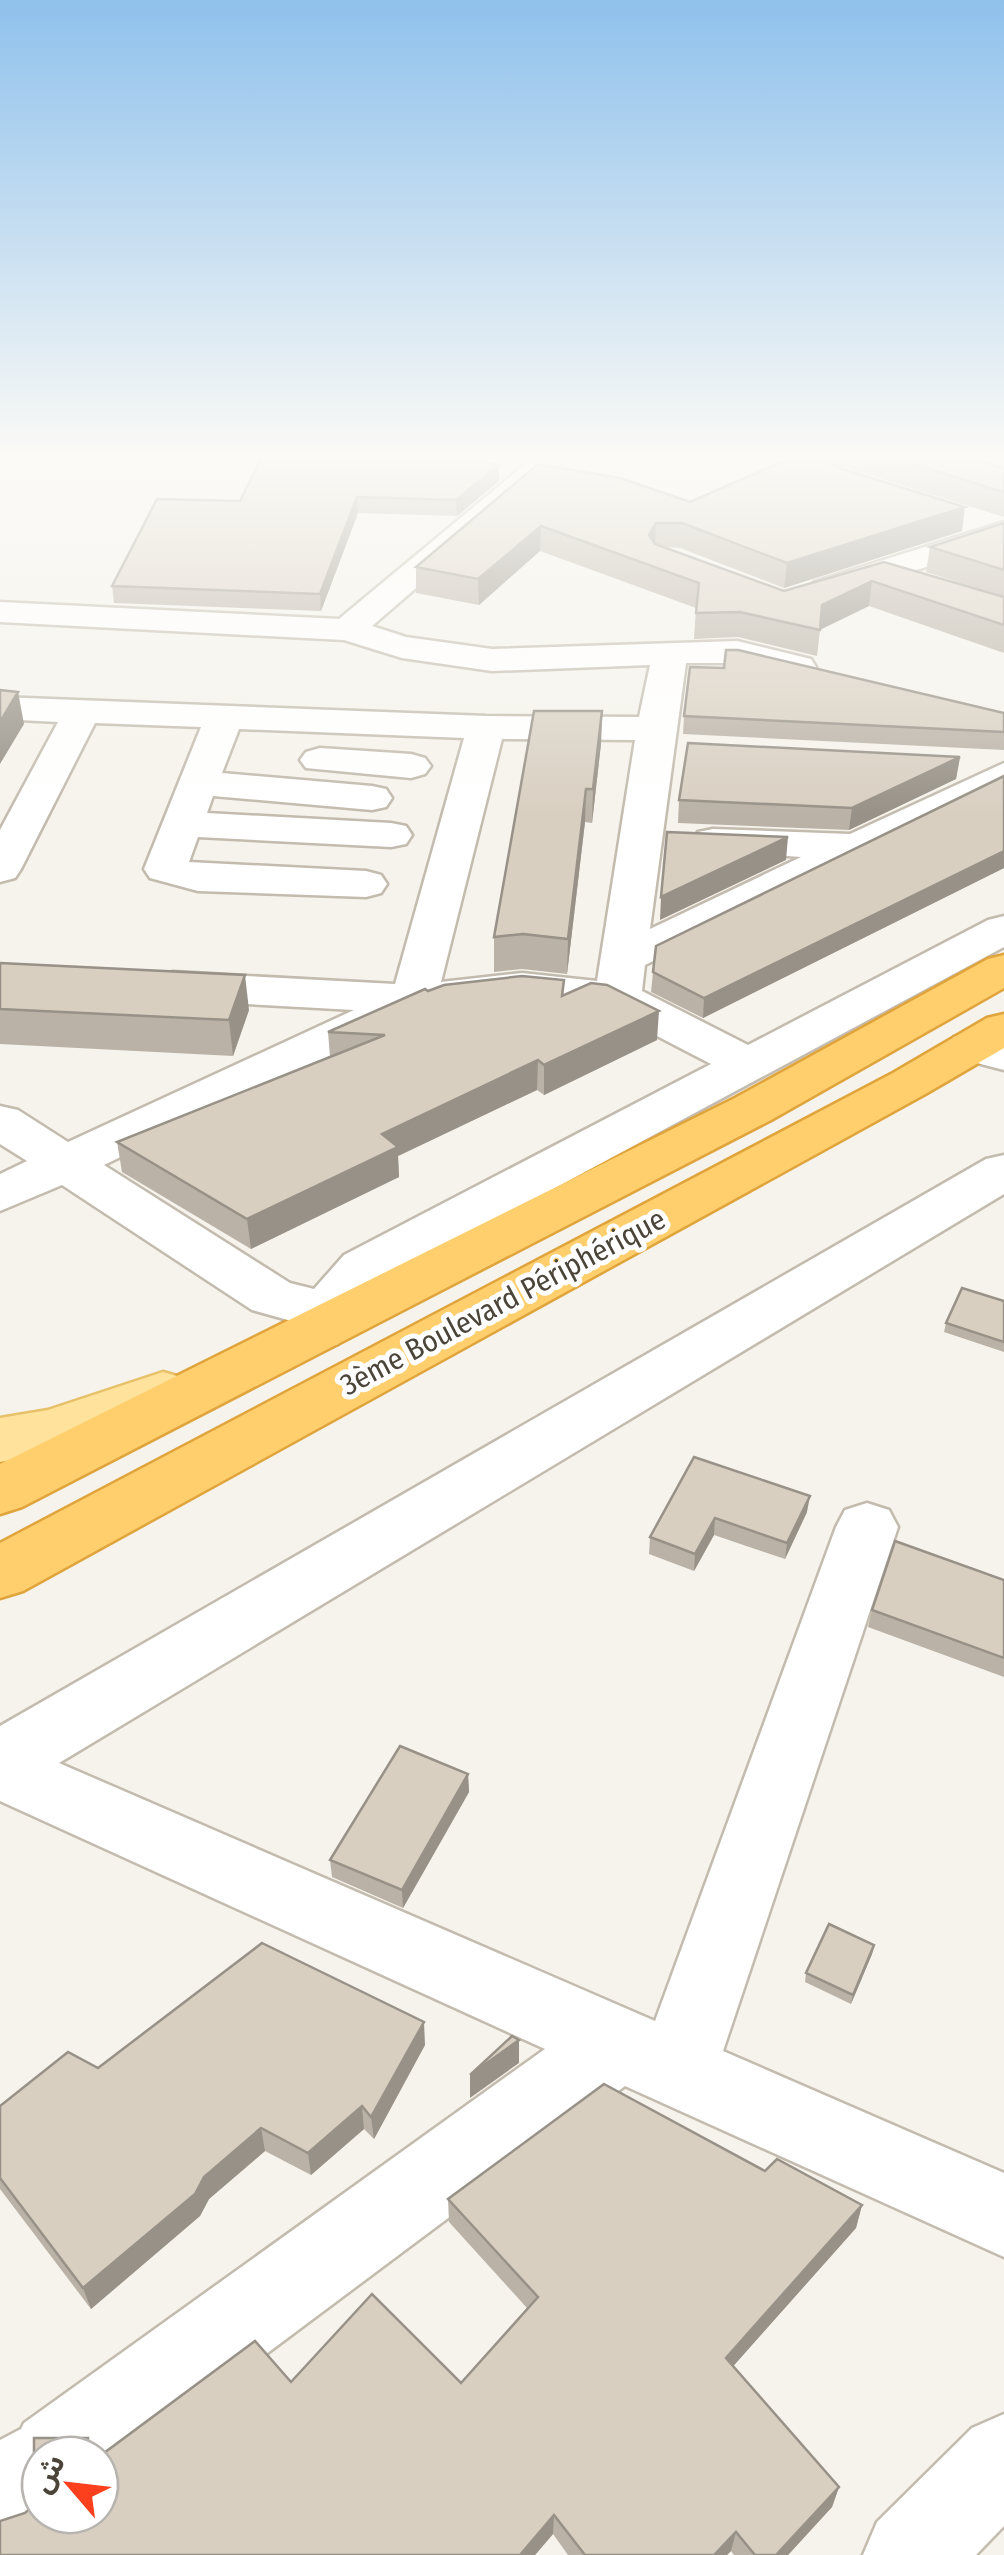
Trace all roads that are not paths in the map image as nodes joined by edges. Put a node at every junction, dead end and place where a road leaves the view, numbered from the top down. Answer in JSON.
{"nodes":[{"id":1,"x":411,"y":576,"type":"edge"},
{"id":2,"x":861,"y":576,"type":"edge"},
{"id":3,"x":799,"y":598,"type":"edge"},
{"id":4,"x":0,"y":612,"type":"edge"},
{"id":5,"x":347,"y":630,"type":"junction"},
{"id":6,"x":670,"y":653,"type":"junction"},
{"id":7,"x":533,"y":657,"type":"junction"},
{"id":8,"x":838,"y":676,"type":"edge"},
{"id":9,"x":0,"y":708,"type":"edge"},
{"id":10,"x":82,"y":712,"type":"junction"},
{"id":11,"x":547,"y":724,"type":"junction"},
{"id":12,"x":486,"y":726,"type":"junction"},
{"id":13,"x":667,"y":742,"type":"junction"},
{"id":14,"x":209,"y":751,"type":"junction"},
{"id":15,"x":951,"y":763,"type":"edge"},
{"id":16,"x":1004,"y":766,"type":"edge"},
{"id":17,"x":1004,"y":774,"type":"edge"},
{"id":18,"x":180,"y":824,"type":"junction"},
{"id":19,"x":640,"y":838,"type":"junction"},
{"id":20,"x":857,"y":847,"type":"junction"},
{"id":21,"x":0,"y":869,"type":"edge"},
{"id":22,"x":366,"y":884,"type":"dead end"},
{"id":23,"x":1004,"y":929,"type":"edge"},
{"id":24,"x":1004,"y":969,"type":"edge"},
{"id":25,"x":621,"y":977,"type":"junction"},
{"id":26,"x":140,"y":984,"type":"edge"},
{"id":27,"x":414,"y":999,"type":"junction"},
{"id":28,"x":993,"y":1044,"type":"edge"},
{"id":29,"x":748,"y":1063,"type":"junction"},
{"id":30,"x":0,"y":1121,"type":"edge"},
{"id":31,"x":64,"y":1163,"type":"junction"},
{"id":32,"x":1004,"y":1171,"type":"edge"},
{"id":33,"x":0,"y":1194,"type":"edge"},
{"id":34,"x":322,"y":1320,"type":"junction"},
{"id":35,"x":0,"y":1440,"type":"edge"},
{"id":36,"x":0,"y":1492,"type":"edge"},
{"id":37,"x":868,"y":1527,"type":"dead end"},
{"id":38,"x":0,"y":1573,"type":"edge"},
{"id":39,"x":0,"y":1760,"type":"edge"},
{"id":40,"x":0,"y":1769,"type":"edge"},
{"id":41,"x":649,"y":2056,"type":"junction"},
{"id":42,"x":1004,"y":2216,"type":"edge"},
{"id":43,"x":86,"y":2435,"type":"edge"},
{"id":44,"x":1004,"y":2460,"type":"edge"},
{"id":45,"x":910,"y":2555,"type":"edge"}],
"edges":[{"from":1,"to":5,"type":"street"},
{"from":2,"to":3,"type":"street"},
{"from":4,"to":5,"type":"street"},
{"from":5,"to":7,"type":"street"},
{"from":6,"to":7,"type":"street"},
{"from":6,"to":8,"type":"street"},
{"from":6,"to":13,"type":"street"},
{"from":7,"to":11,"type":"street"},
{"from":9,"to":10,"type":"street"},
{"from":10,"to":14,"type":"street"},
{"from":10,"to":21,"type":"street"},
{"from":11,"to":12,"type":"street"},
{"from":11,"to":13,"type":"street"},
{"from":12,"to":14,"type":"street"},
{"from":12,"to":27,"type":"street"},
{"from":13,"to":19,"type":"street"},
{"from":14,"to":18,"type":"street"},
{"from":14,"to":18,"type":"street"},
{"from":15,"to":16,"type":"street"},
{"from":17,"to":20,"type":"street"},
{"from":18,"to":22,"type":"street"},
{"from":19,"to":20,"type":"street"},
{"from":19,"to":25,"type":"street"},
{"from":20,"to":25,"type":"street"},
{"from":23,"to":29,"type":"street"},
{"from":24,"to":34,"type":"highway","name":"3ème Boulevard Périphérique"},
{"from":25,"to":27,"type":"street"},
{"from":25,"to":29,"type":"street"},
{"from":26,"to":27,"type":"street"},
{"from":27,"to":31,"type":"street"},
{"from":28,"to":38,"type":"highway","name":"3ème Boulevard Périphérique"},
{"from":29,"to":34,"type":"street"},
{"from":30,"to":31,"type":"street"},
{"from":31,"to":33,"type":"street"},
{"from":31,"to":34,"type":"street"},
{"from":32,"to":39,"type":"street"},
{"from":34,"to":35,"type":"main road"},
{"from":34,"to":36,"type":"highway","name":"3ème Boulevard Périphérique"},
{"from":37,"to":41,"type":"street"},
{"from":40,"to":41,"type":"street"},
{"from":41,"to":42,"type":"street"},
{"from":41,"to":43,"type":"street"},
{"from":44,"to":45,"type":"street"}]}
